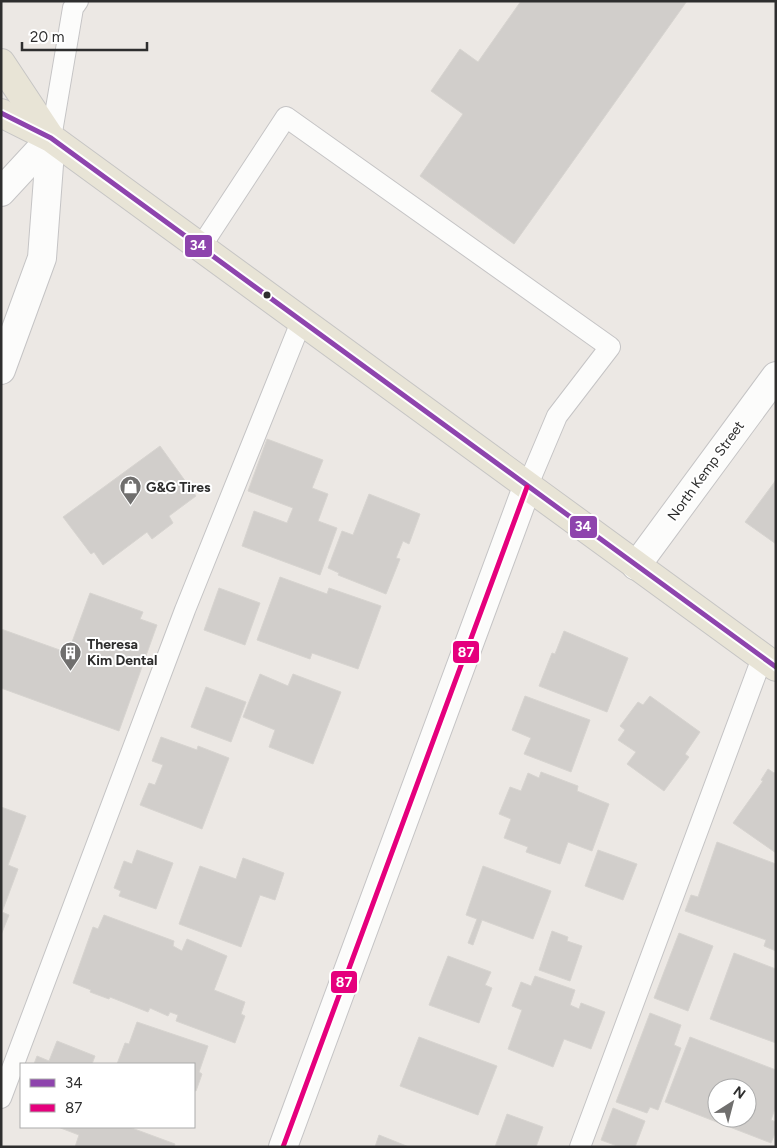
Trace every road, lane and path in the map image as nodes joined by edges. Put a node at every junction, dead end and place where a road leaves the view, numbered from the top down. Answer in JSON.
{"nodes":[{"id":1,"x":78,"y":1,"type":"edge"},
{"id":2,"x":1,"y":63,"type":"edge"},
{"id":3,"x":1,"y":113,"type":"edge"},
{"id":4,"x":51,"y":138,"type":"junction"},
{"id":5,"x":1,"y":192,"type":"edge"},
{"id":6,"x":200,"y":248,"type":"junction"},
{"id":7,"x":301,"y":322,"type":"junction"},
{"id":8,"x":1,"y":370,"type":"edge"},
{"id":9,"x":776,"y":376,"type":"edge"},
{"id":10,"x":527,"y":487,"type":"junction"},
{"id":11,"x":636,"y":566,"type":"junction"},
{"id":12,"x":769,"y":662,"type":"edge"},
{"id":13,"x":1,"y":1098,"type":"edge"},
{"id":14,"x":283,"y":1147,"type":"edge"},
{"id":15,"x":580,"y":1147,"type":"edge"}],
"edges":[{"from":1,"to":4,"type":"lane"},
{"from":2,"to":4,"type":"main road"},
{"from":3,"to":4,"type":"main road"},
{"from":4,"to":5,"type":"street"},
{"from":4,"to":6,"type":"main road"},
{"from":4,"to":8,"type":"street"},
{"from":6,"to":7,"type":"main road"},
{"from":6,"to":10,"type":"lane"},
{"from":7,"to":10,"type":"main road"},
{"from":7,"to":13,"type":"lane"},
{"from":9,"to":11,"type":"street","name":"North Kemp Street"},
{"from":10,"to":11,"type":"main road"},
{"from":10,"to":14,"type":"street"},
{"from":11,"to":12,"type":"main road"},
{"from":12,"to":15,"type":"lane"}]}
